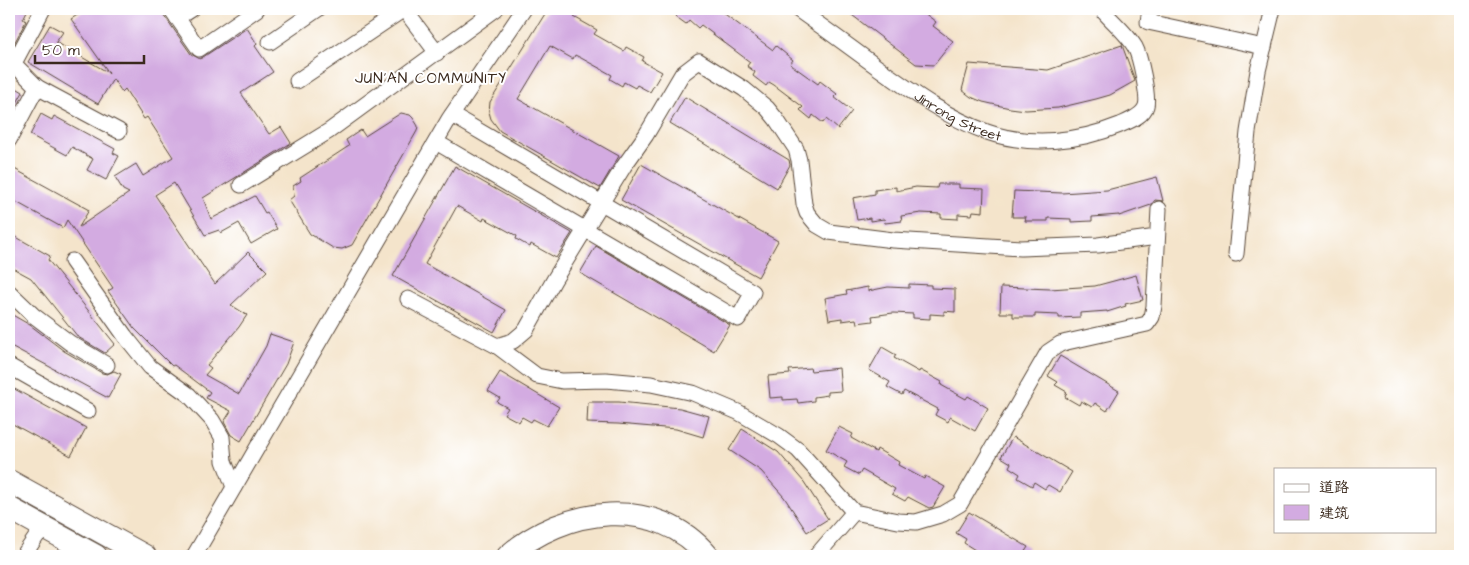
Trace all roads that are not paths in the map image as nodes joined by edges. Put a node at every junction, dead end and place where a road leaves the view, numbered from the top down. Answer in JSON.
{"nodes":[{"id":1,"x":43,"y":9,"type":"edge"},
{"id":2,"x":191,"y":9,"type":"edge"},
{"id":3,"x":257,"y":9,"type":"edge"},
{"id":4,"x":318,"y":9,"type":"edge"},
{"id":5,"x":404,"y":9,"type":"edge"},
{"id":6,"x":496,"y":9,"type":"edge"},
{"id":7,"x":524,"y":9,"type":"edge"},
{"id":8,"x":797,"y":9,"type":"edge"},
{"id":9,"x":1104,"y":9,"type":"edge"},
{"id":10,"x":1150,"y":9,"type":"edge"},
{"id":11,"x":1273,"y":9,"type":"edge"},
{"id":12,"x":174,"y":13,"type":"edge"},
{"id":13,"x":270,"y":42,"type":"dead end"},
{"id":14,"x":1264,"y":47,"type":"junction"},
{"id":15,"x":437,"y":53,"type":"junction"},
{"id":16,"x":11,"y":64,"type":"edge"},
{"id":17,"x":298,"y":81,"type":"dead end"},
{"id":18,"x":37,"y":87,"type":"junction"},
{"id":19,"x":452,"y":115,"type":"junction"},
{"id":20,"x":11,"y":132,"type":"edge"},
{"id":21,"x":119,"y":132,"type":"dead end"},
{"id":22,"x":436,"y":142,"type":"junction"},
{"id":23,"x":241,"y":185,"type":"dead end"},
{"id":24,"x":602,"y":203,"type":"junction"},
{"id":25,"x":1159,"y":209,"type":"dead end"},
{"id":26,"x":586,"y":229,"type":"junction"},
{"id":27,"x":1157,"y":238,"type":"junction"},
{"id":28,"x":1236,"y":254,"type":"dead end"},
{"id":29,"x":72,"y":261,"type":"dead end"},
{"id":30,"x":9,"y":292,"type":"edge"},
{"id":31,"x":408,"y":299,"type":"dead end"},
{"id":32,"x":497,"y":346,"type":"junction"},
{"id":33,"x":107,"y":365,"type":"dead end"},
{"id":34,"x":9,"y":366,"type":"edge"},
{"id":35,"x":88,"y":411,"type":"dead end"},
{"id":36,"x":9,"y":481,"type":"edge"},
{"id":37,"x":234,"y":487,"type":"junction"},
{"id":38,"x":9,"y":508,"type":"edge"},
{"id":39,"x":854,"y":512,"type":"junction"},
{"id":40,"x":43,"y":527,"type":"junction"},
{"id":41,"x":24,"y":556,"type":"edge"},
{"id":42,"x":96,"y":556,"type":"edge"},
{"id":43,"x":145,"y":556,"type":"edge"},
{"id":44,"x":194,"y":556,"type":"edge"},
{"id":45,"x":508,"y":556,"type":"edge"},
{"id":46,"x":530,"y":556,"type":"edge"},
{"id":47,"x":690,"y":556,"type":"edge"},
{"id":48,"x":708,"y":556,"type":"edge"},
{"id":49,"x":816,"y":556,"type":"edge"}],
"edges":[{"from":1,"to":16,"type":"street"},
{"from":2,"to":12,"type":"street"},
{"from":3,"to":12,"type":"street"},
{"from":4,"to":13,"type":"street"},
{"from":5,"to":15,"type":"street"},
{"from":5,"to":17,"type":"street"},
{"from":6,"to":15,"type":"street"},
{"from":7,"to":19,"type":"street"},
{"from":8,"to":9,"type":"street","name":"Jinrong Street"},
{"from":10,"to":14,"type":"street"},
{"from":11,"to":14,"type":"street"},
{"from":14,"to":28,"type":"street"},
{"from":15,"to":23,"type":"street"},
{"from":16,"to":18,"type":"street"},
{"from":18,"to":20,"type":"street"},
{"from":18,"to":21,"type":"street"},
{"from":19,"to":22,"type":"street"},
{"from":19,"to":24,"type":"street"},
{"from":22,"to":26,"type":"street"},
{"from":22,"to":37,"type":"street"},
{"from":24,"to":26,"type":"street"},
{"from":24,"to":26,"type":"street"},
{"from":24,"to":27,"type":"street"},
{"from":25,"to":27,"type":"street"},
{"from":26,"to":32,"type":"street"},
{"from":27,"to":39,"type":"street"},
{"from":29,"to":37,"type":"street"},
{"from":30,"to":33,"type":"street"},
{"from":31,"to":32,"type":"street"},
{"from":32,"to":39,"type":"street"},
{"from":34,"to":35,"type":"street"},
{"from":36,"to":43,"type":"highway"},
{"from":37,"to":44,"type":"street"},
{"from":38,"to":40,"type":"highway"},
{"from":39,"to":49,"type":"street"},
{"from":40,"to":41,"type":"street"},
{"from":40,"to":42,"type":"highway"},
{"from":45,"to":48,"type":"highway"},
{"from":46,"to":47,"type":"highway"}]}
